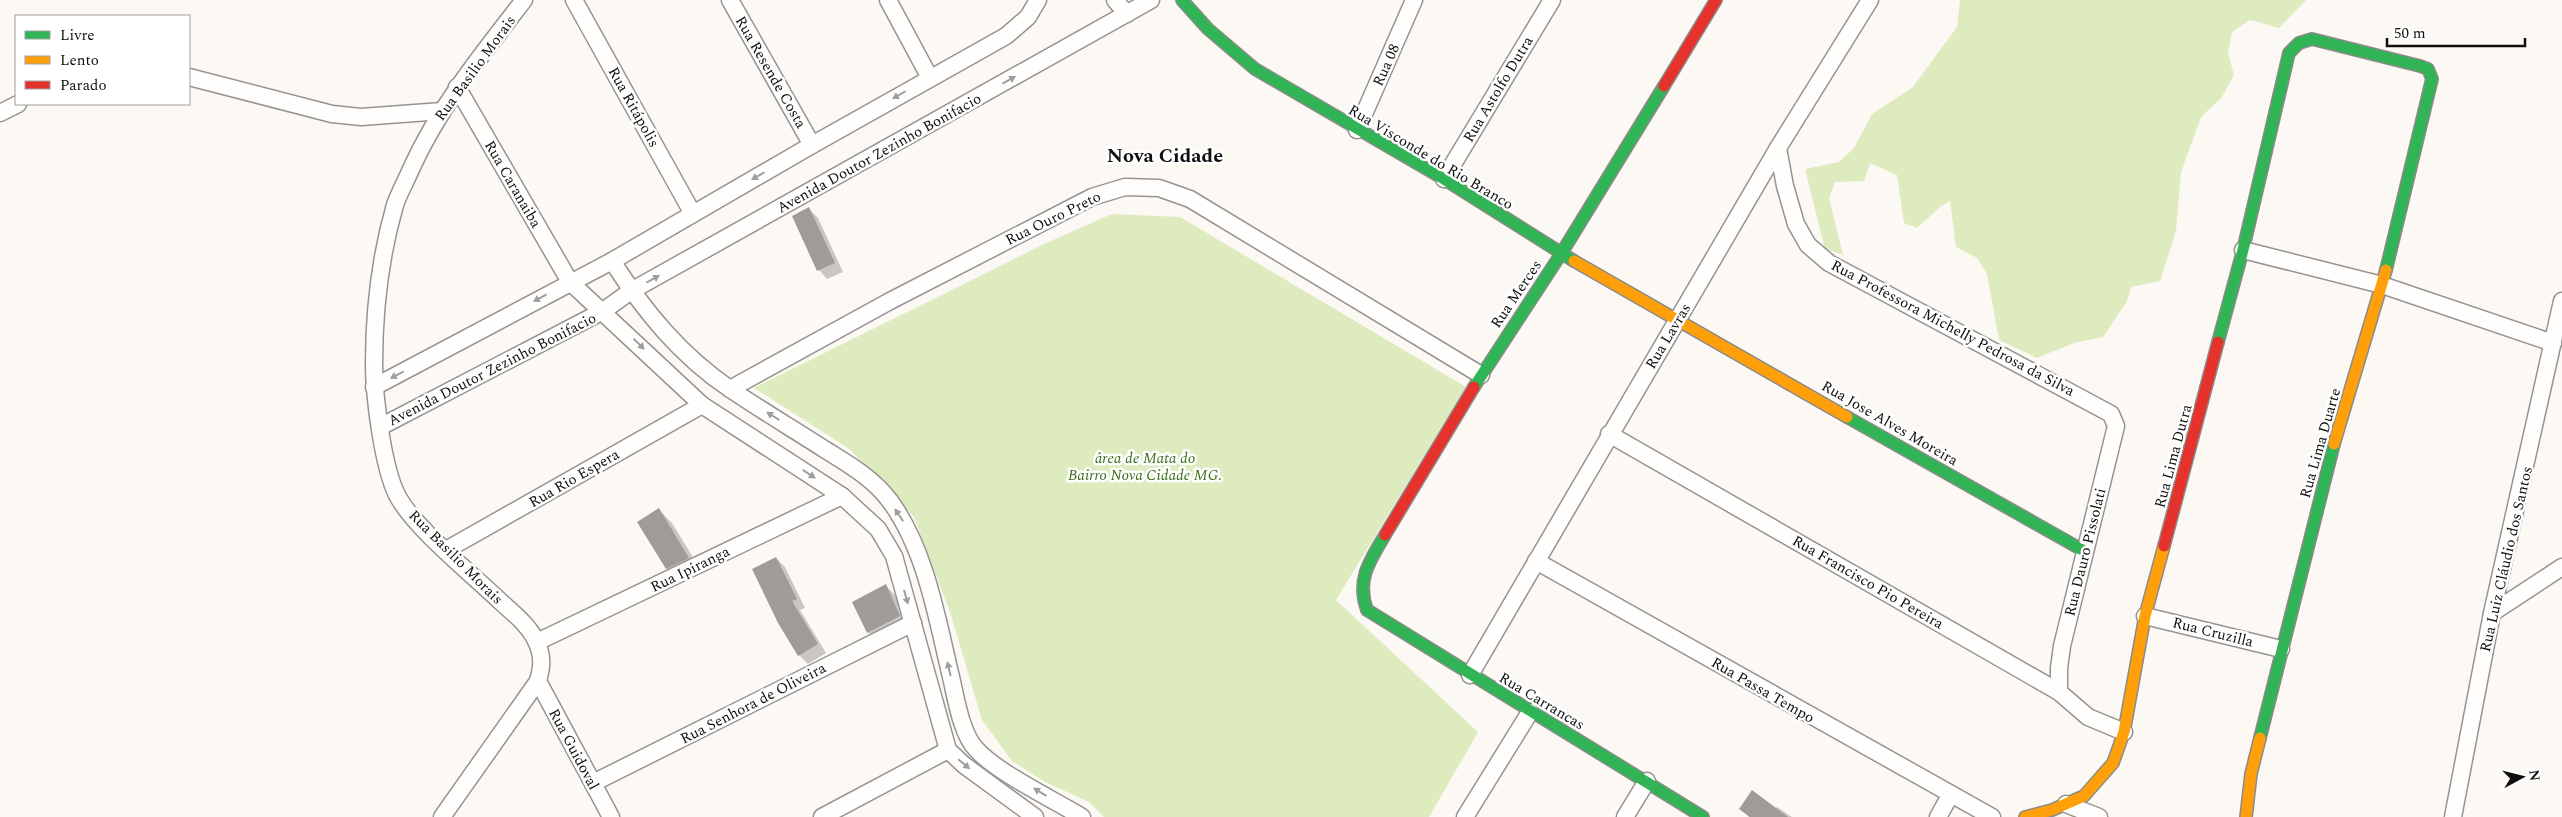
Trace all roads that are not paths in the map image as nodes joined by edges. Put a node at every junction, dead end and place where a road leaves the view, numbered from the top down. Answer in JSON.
{"nodes":[{"id":1,"x":524,"y":0,"type":"edge"},
{"id":2,"x":574,"y":0,"type":"edge"},
{"id":3,"x":730,"y":0,"type":"edge"},
{"id":4,"x":888,"y":0,"type":"edge"},
{"id":5,"x":1038,"y":0,"type":"edge"},
{"id":6,"x":1116,"y":0,"type":"edge"},
{"id":7,"x":1151,"y":0,"type":"edge"},
{"id":8,"x":1182,"y":0,"type":"edge"},
{"id":9,"x":1414,"y":0,"type":"edge"},
{"id":10,"x":1552,"y":0,"type":"edge"},
{"id":11,"x":1716,"y":0,"type":"edge"},
{"id":12,"x":1870,"y":0,"type":"edge"},
{"id":13,"x":1127,"y":14,"type":"junction"},
{"id":14,"x":190,"y":77,"type":"edge"},
{"id":15,"x":930,"y":78,"type":"junction"},
{"id":16,"x":2432,"y":79,"type":"joint"},
{"id":17,"x":457,"y":87,"type":"junction"},
{"id":18,"x":16,"y":105,"type":"edge"},
{"id":19,"x":442,"y":111,"type":"junction"},
{"id":20,"x":0,"y":114,"type":"edge"},
{"id":21,"x":1357,"y":130,"type":"junction"},
{"id":22,"x":812,"y":145,"type":"junction"},
{"id":23,"x":1778,"y":148,"type":"junction"},
{"id":24,"x":1444,"y":179,"type":"junction"},
{"id":25,"x":694,"y":214,"type":"junction"},
{"id":26,"x":2243,"y":250,"type":"junction"},
{"id":27,"x":1561,"y":254,"type":"junction"},
{"id":28,"x":612,"y":261,"type":"junction"},
{"id":29,"x":570,"y":282,"type":"junction"},
{"id":30,"x":2382,"y":285,"type":"junction"},
{"id":31,"x":631,"y":291,"type":"junction"},
{"id":32,"x":2562,"y":301,"type":"edge"},
{"id":33,"x":603,"y":311,"type":"junction"},
{"id":34,"x":1678,"y":320,"type":"junction"},
{"id":35,"x":2553,"y":343,"type":"junction"},
{"id":36,"x":1480,"y":375,"type":"junction"},
{"id":37,"x":374,"y":387,"type":"junction"},
{"id":38,"x":730,"y":389,"type":"junction"},
{"id":39,"x":702,"y":405,"type":"junction"},
{"id":40,"x":2111,"y":414,"type":"joint"},
{"id":41,"x":380,"y":426,"type":"junction"},
{"id":42,"x":1609,"y":434,"type":"junction"},
{"id":43,"x":842,"y":496,"type":"junction"},
{"id":44,"x":446,"y":550,"type":"junction"},
{"id":45,"x":2086,"y":552,"type":"junction"},
{"id":46,"x":1536,"y":561,"type":"junction"},
{"id":47,"x":2562,"y":567,"type":"edge"},
{"id":48,"x":1367,"y":610,"type":"joint"},
{"id":49,"x":2492,"y":613,"type":"junction"},
{"id":50,"x":2145,"y":616,"type":"junction"},
{"id":51,"x":913,"y":623,"type":"junction"},
{"id":52,"x":537,"y":642,"type":"junction"},
{"id":53,"x":2281,"y":649,"type":"junction"},
{"id":54,"x":1470,"y":675,"type":"junction"},
{"id":55,"x":538,"y":681,"type":"junction"},
{"id":56,"x":2059,"y":692,"type":"junction"},
{"id":57,"x":1530,"y":712,"type":"junction"},
{"id":58,"x":2124,"y":732,"type":"junction"},
{"id":59,"x":948,"y":750,"type":"junction"},
{"id":60,"x":1647,"y":782,"type":"junction"},
{"id":61,"x":593,"y":783,"type":"junction"},
{"id":62,"x":1951,"y":794,"type":"junction"},
{"id":63,"x":2066,"y":804,"type":"junction"},
{"id":64,"x":442,"y":817,"type":"edge"},
{"id":65,"x":611,"y":817,"type":"edge"},
{"id":66,"x":822,"y":817,"type":"edge"},
{"id":67,"x":1035,"y":817,"type":"edge"},
{"id":68,"x":1082,"y":817,"type":"edge"},
{"id":69,"x":1466,"y":817,"type":"edge"},
{"id":70,"x":1624,"y":817,"type":"edge"},
{"id":71,"x":1703,"y":817,"type":"edge"},
{"id":72,"x":1938,"y":817,"type":"edge"},
{"id":73,"x":1992,"y":817,"type":"edge"},
{"id":74,"x":2025,"y":817,"type":"edge"},
{"id":75,"x":2099,"y":817,"type":"edge"},
{"id":76,"x":2246,"y":817,"type":"edge"},
{"id":77,"x":2453,"y":817,"type":"edge"}],
"edges":[{"from":1,"to":17,"type":"street","name":"Rua Basilio Morais"},
{"from":2,"to":25,"type":"street","name":"Rua Ritápolis"},
{"from":3,"to":22,"type":"street","name":"Rua Resende Costa"},
{"from":4,"to":15,"type":"street"},
{"from":5,"to":15,"type":"street"},
{"from":6,"to":13,"type":"street"},
{"from":7,"to":13,"type":"street","name":"Avenida Doutor Zezinho Bonifacio"},
{"from":8,"to":21,"type":"street","name":"Rua Visconde do Rio Branco"},
{"from":9,"to":21,"type":"street","name":"Rua 08"},
{"from":10,"to":24,"type":"street","name":"Rua Astolfo Dutra"},
{"from":11,"to":27,"type":"street","name":"Rua Merces"},
{"from":12,"to":23,"type":"street","name":"Rua Lavras"},
{"from":31,"to":13,"type":"street","name":"Avenida Doutor Zezinho Bonifacio","one_way":true},
{"from":14,"to":19,"type":"street"},
{"from":15,"to":22,"type":"street","one_way":true},
{"from":16,"to":26,"type":"street","name":"Rua Lima Dutra"},
{"from":16,"to":30,"type":"street","name":"Rua Lima Duarte"},
{"from":17,"to":19,"type":"street","name":"Rua Basilio Morais"},
{"from":17,"to":29,"type":"street","name":"Rua Caranaiba"},
{"from":18,"to":20,"type":"street"},
{"from":19,"to":37,"type":"street","name":"Rua Basilio Morais"},
{"from":21,"to":24,"type":"street","name":"Rua Visconde do Rio Branco"},
{"from":22,"to":25,"type":"street","one_way":true},
{"from":23,"to":34,"type":"street","name":"Rua Lavras"},
{"from":23,"to":40,"type":"street","name":"Rua Professora Michelly Pedrosa da Silva"},
{"from":24,"to":27,"type":"street","name":"Rua Visconde do Rio Branco"},
{"from":25,"to":28,"type":"street"},
{"from":26,"to":30,"type":"street"},
{"from":26,"to":50,"type":"street","name":"Rua Lima Dutra"},
{"from":27,"to":34,"type":"street","name":"Rua Visconde do Rio Branco"},
{"from":27,"to":36,"type":"street","name":"Rua Merces"},
{"from":28,"to":29,"type":"street"},
{"from":28,"to":31,"type":"street"},
{"from":29,"to":33,"type":"street","name":"Avenida Doutor Zezinho Bonifacio"},
{"from":29,"to":37,"type":"street","one_way":true},
{"from":30,"to":35,"type":"street"},
{"from":30,"to":53,"type":"street","name":"Rua Lima Duarte"},
{"from":31,"to":33,"type":"street","name":"Avenida Doutor Zezinho Bonifacio"},
{"from":31,"to":38,"type":"street"},
{"from":32,"to":35,"type":"street","name":"Rua Luiz Cláudio dos Santos"},
{"from":33,"to":39,"type":"street","name":"Avenida Doutor Zezinho Bonifacio","one_way":true},
{"from":33,"to":41,"type":"street","name":"Avenida Doutor Zezinho Bonifacio"},
{"from":34,"to":42,"type":"street","name":"Rua Lavras"},
{"from":34,"to":45,"type":"street","name":"Rua Jose Alves Moreira"},
{"from":35,"to":49,"type":"street","name":"Rua Luiz Cláudio dos Santos"},
{"from":36,"to":38,"type":"street","name":"Rua Ouro Preto"},
{"from":36,"to":48,"type":"street","name":"Rua Merces"},
{"from":37,"to":41,"type":"street","name":"Rua Basilio Morais"},
{"from":68,"to":38,"type":"street","one_way":true},
{"from":39,"to":43,"type":"street","name":"Avenida Doutor Zezinho Bonifacio","one_way":true},
{"from":39,"to":44,"type":"street","name":"Rua Rio Espera"},
{"from":40,"to":45,"type":"street","name":"Rua Dauro Pissolati"},
{"from":41,"to":44,"type":"street","name":"Rua Basilio Morais"},
{"from":42,"to":46,"type":"street","name":"Rua Lavras"},
{"from":42,"to":56,"type":"street","name":"Rua Francisco Pio Pereira"},
{"from":43,"to":51,"type":"street","name":"Avenida Doutor Zezinho Bonifacio","one_way":true},
{"from":43,"to":52,"type":"street","name":"Rua Ipiranga"},
{"from":44,"to":52,"type":"street","name":"Rua Basilio Morais"},
{"from":45,"to":56,"type":"street","name":"Rua Dauro Pissolati"},
{"from":46,"to":54,"type":"street","name":"Rua Lavras"},
{"from":46,"to":62,"type":"street","name":"Rua Passa Tempo"},
{"from":47,"to":49,"type":"street"},
{"from":48,"to":54,"type":"street","name":"Rua Carrancas"},
{"from":49,"to":77,"type":"street","name":"Rua Luiz Cláudio dos Santos"},
{"from":50,"to":53,"type":"street","name":"Rua Cruzilla"},
{"from":50,"to":58,"type":"street","name":"Rua Lima Dutra"},
{"from":51,"to":59,"type":"street","name":"Avenida Doutor Zezinho Bonifacio"},
{"from":51,"to":61,"type":"street","name":"Rua Senhora de Oliveira"},
{"from":52,"to":55,"type":"street","name":"Rua Basilio Morais"},
{"from":53,"to":76,"type":"street","name":"Rua Lima Duarte"},
{"from":54,"to":57,"type":"street","name":"Rua Carrancas"},
{"from":55,"to":61,"type":"street","name":"Rua Guidoval"},
{"from":55,"to":64,"type":"street"},
{"from":56,"to":58,"type":"street","name":"Rua Francisco Pio Pereira"},
{"from":57,"to":60,"type":"street","name":"Rua Carrancas"},
{"from":57,"to":69,"type":"street"},
{"from":58,"to":63,"type":"street","name":"Rua Lima Dutra"},
{"from":59,"to":66,"type":"street"},
{"from":59,"to":67,"type":"street","one_way":true},
{"from":60,"to":70,"type":"street"},
{"from":60,"to":71,"type":"street","name":"Rua Carrancas"},
{"from":61,"to":65,"type":"street","name":"Rua Guidoval"},
{"from":62,"to":72,"type":"street"},
{"from":62,"to":73,"type":"street","name":"Rua Passa Tempo"},
{"from":63,"to":74,"type":"street","name":"Rua Lima Dutra"},
{"from":63,"to":75,"type":"street"}]}
